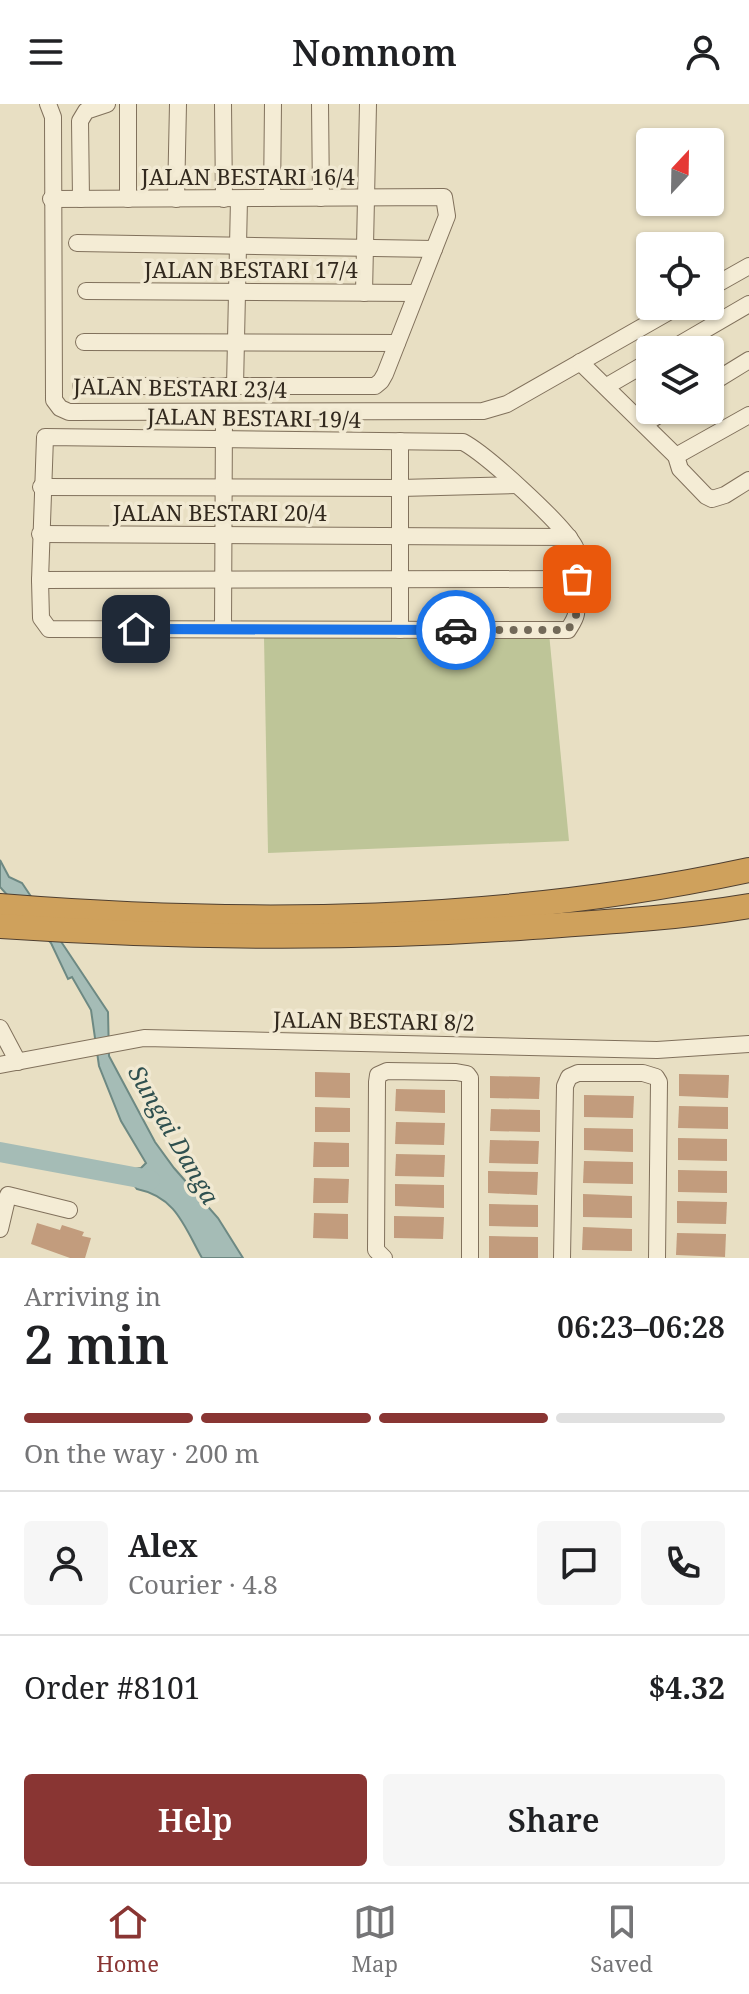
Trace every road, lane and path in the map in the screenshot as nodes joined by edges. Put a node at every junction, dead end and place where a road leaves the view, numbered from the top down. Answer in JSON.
{"nodes":[{"id":1,"x":107,"y":104,"type":"edge"},
{"id":2,"x":128,"y":104,"type":"edge"},
{"id":3,"x":178,"y":104,"type":"edge"},
{"id":4,"x":223,"y":104,"type":"edge"},
{"id":5,"x":273,"y":104,"type":"edge"},
{"id":6,"x":320,"y":104,"type":"edge"},
{"id":7,"x":368,"y":104,"type":"edge"},
{"id":8,"x":51,"y":111,"type":"edge"},
{"id":9,"x":272,"y":198,"type":"junction"},
{"id":10,"x":321,"y":198,"type":"junction"},
{"id":11,"x":367,"y":198,"type":"junction"},
{"id":12,"x":51,"y":199,"type":"junction"},
{"id":13,"x":81,"y":199,"type":"junction"},
{"id":14,"x":128,"y":199,"type":"junction"},
{"id":15,"x":176,"y":199,"type":"junction"},
{"id":16,"x":231,"y":199,"type":"junction"},
{"id":17,"x":77,"y":243,"type":"dead end"},
{"id":18,"x":238,"y":245,"type":"junction"},
{"id":19,"x":366,"y":247,"type":"junction"},
{"id":20,"x":434,"y":249,"type":"junction"},
{"id":21,"x":749,"y":266,"type":"edge"},
{"id":22,"x":724,"y":280,"type":"edge"},
{"id":23,"x":86,"y":291,"type":"dead end"},
{"id":24,"x":237,"y":292,"type":"junction"},
{"id":25,"x":364,"y":293,"type":"junction"},
{"id":26,"x":416,"y":293,"type":"junction"},
{"id":27,"x":747,"y":311,"type":"edge"},
{"id":28,"x":654,"y":320,"type":"edge"},
{"id":29,"x":698,"y":336,"type":"edge"},
{"id":30,"x":84,"y":342,"type":"dead end"},
{"id":31,"x":236,"y":342,"type":"junction"},
{"id":32,"x":397,"y":343,"type":"junction"},
{"id":33,"x":749,"y":360,"type":"edge"},
{"id":34,"x":580,"y":362,"type":"junction"},
{"id":35,"x":636,"y":369,"type":"edge"},
{"id":36,"x":724,"y":375,"type":"edge"},
{"id":37,"x":81,"y":386,"type":"dead end"},
{"id":38,"x":607,"y":386,"type":"junction"},
{"id":39,"x":235,"y":387,"type":"junction"},
{"id":40,"x":224,"y":412,"type":"junction"},
{"id":41,"x":749,"y":415,"type":"edge"},
{"id":42,"x":636,"y":416,"type":"edge"},
{"id":43,"x":644,"y":424,"type":"edge"},
{"id":44,"x":224,"y":439,"type":"junction"},
{"id":45,"x":400,"y":441,"type":"junction"},
{"id":46,"x":676,"y":456,"type":"junction"},
{"id":47,"x":749,"y":480,"type":"edge"},
{"id":48,"x":516,"y":485,"type":"junction"},
{"id":49,"x":41,"y":487,"type":"junction"},
{"id":50,"x":224,"y":487,"type":"junction"},
{"id":51,"x":400,"y":488,"type":"junction"},
{"id":52,"x":40,"y":534,"type":"junction"},
{"id":53,"x":223,"y":535,"type":"junction"},
{"id":54,"x":400,"y":536,"type":"junction"},
{"id":55,"x":569,"y":537,"type":"junction"},
{"id":56,"x":223,"y":578,"type":"junction"},
{"id":57,"x":400,"y":578,"type":"junction"},
{"id":58,"x":577,"y":579,"type":"junction"},
{"id":59,"x":40,"y":580,"type":"junction"},
{"id":60,"x":223,"y":629,"type":"junction"},
{"id":61,"x":400,"y":630,"type":"junction"},
{"id":62,"x":749,"y":870,"type":"edge"},
{"id":63,"x":0,"y":906,"type":"edge"},
{"id":64,"x":749,"y":906,"type":"edge"},
{"id":65,"x":0,"y":926,"type":"edge"},
{"id":66,"x":0,"y":1028,"type":"edge"},
{"id":67,"x":749,"y":1044,"type":"edge"},
{"id":68,"x":18,"y":1062,"type":"junction"},
{"id":69,"x":0,"y":1065,"type":"edge"},
{"id":70,"x":69,"y":1210,"type":"dead end"},
{"id":71,"x":0,"y":1229,"type":"edge"},
{"id":72,"x":380,"y":1254,"type":"edge"},
{"id":73,"x":470,"y":1258,"type":"edge"},
{"id":74,"x":562,"y":1258,"type":"edge"},
{"id":75,"x":657,"y":1258,"type":"edge"}],
"edges":[{"from":1,"to":13,"type":"street"},
{"from":2,"to":14,"type":"street"},
{"from":3,"to":15,"type":"street"},
{"from":4,"to":16,"type":"street"},
{"from":5,"to":9,"type":"street"},
{"from":6,"to":10,"type":"street"},
{"from":7,"to":11,"type":"street"},
{"from":8,"to":12,"type":"street","name":"JALAN BESTARI 23/4"},
{"from":9,"to":10,"type":"street","name":"JALAN BESTARI 16/4"},
{"from":9,"to":16,"type":"street","name":"JALAN BESTARI 16/4"},
{"from":10,"to":11,"type":"street","name":"JALAN BESTARI 16/4"},
{"from":11,"to":19,"type":"street"},
{"from":11,"to":20,"type":"street","name":"JALAN BESTARI 16/4"},
{"from":12,"to":13,"type":"street","name":"JALAN BESTARI 16/4"},
{"from":12,"to":40,"type":"street","name":"JALAN BESTARI 23/4"},
{"from":13,"to":14,"type":"street","name":"JALAN BESTARI 16/4"},
{"from":14,"to":15,"type":"street","name":"JALAN BESTARI 16/4"},
{"from":15,"to":16,"type":"street","name":"JALAN BESTARI 16/4"},
{"from":16,"to":18,"type":"street"},
{"from":17,"to":18,"type":"street"},
{"from":18,"to":19,"type":"street"},
{"from":18,"to":24,"type":"street"},
{"from":19,"to":20,"type":"street"},
{"from":19,"to":25,"type":"street"},
{"from":20,"to":26,"type":"street"},
{"from":21,"to":22,"type":"street"},
{"from":23,"to":24,"type":"street","name":"JALAN BESTARI 17/4"},
{"from":24,"to":25,"type":"street","name":"JALAN BESTARI 17/4"},
{"from":24,"to":31,"type":"street"},
{"from":25,"to":26,"type":"street","name":"JALAN BESTARI 17/4"},
{"from":26,"to":32,"type":"street"},
{"from":27,"to":29,"type":"street"},
{"from":28,"to":34,"type":"street","name":"JALAN BESTARI 23/4"},
{"from":30,"to":31,"type":"street"},
{"from":31,"to":32,"type":"street"},
{"from":31,"to":39,"type":"street"},
{"from":32,"to":39,"type":"street"},
{"from":33,"to":36,"type":"street"},
{"from":34,"to":38,"type":"street"},
{"from":34,"to":40,"type":"street","name":"JALAN BESTARI 23/4"},
{"from":35,"to":38,"type":"street"},
{"from":37,"to":39,"type":"street"},
{"from":38,"to":42,"type":"street"},
{"from":40,"to":44,"type":"street"},
{"from":41,"to":46,"type":"street"},
{"from":43,"to":46,"type":"street"},
{"from":44,"to":45,"type":"street","name":"JALAN BESTARI 19/4"},
{"from":44,"to":49,"type":"street","name":"JALAN BESTARI 19/4"},
{"from":44,"to":50,"type":"street"},
{"from":45,"to":48,"type":"street","name":"JALAN BESTARI 19/4"},
{"from":45,"to":51,"type":"street"},
{"from":46,"to":47,"type":"street"},
{"from":48,"to":51,"type":"street"},
{"from":48,"to":55,"type":"street"},
{"from":49,"to":50,"type":"street"},
{"from":49,"to":52,"type":"street"},
{"from":50,"to":51,"type":"street"},
{"from":50,"to":53,"type":"street"},
{"from":51,"to":54,"type":"street"},
{"from":52,"to":53,"type":"street","name":"JALAN BESTARI 20/4"},
{"from":52,"to":59,"type":"street"},
{"from":53,"to":54,"type":"street","name":"JALAN BESTARI 20/4"},
{"from":53,"to":56,"type":"street"},
{"from":54,"to":55,"type":"street","name":"JALAN BESTARI 20/4"},
{"from":54,"to":57,"type":"street"},
{"from":55,"to":58,"type":"street"},
{"from":56,"to":57,"type":"street"},
{"from":56,"to":59,"type":"street"},
{"from":56,"to":60,"type":"street"},
{"from":57,"to":58,"type":"street"},
{"from":57,"to":61,"type":"street"},
{"from":58,"to":61,"type":"street"},
{"from":59,"to":60,"type":"street"},
{"from":60,"to":61,"type":"street"},
{"from":62,"to":63,"type":"highway"},
{"from":64,"to":65,"type":"highway"},
{"from":66,"to":68,"type":"street"},
{"from":67,"to":68,"type":"street","name":"JALAN BESTARI 8/2"},
{"from":68,"to":69,"type":"street","name":"JALAN BESTARI 8/2"},
{"from":70,"to":71,"type":"street"},
{"from":72,"to":73,"type":"street"},
{"from":74,"to":75,"type":"street"}]}
